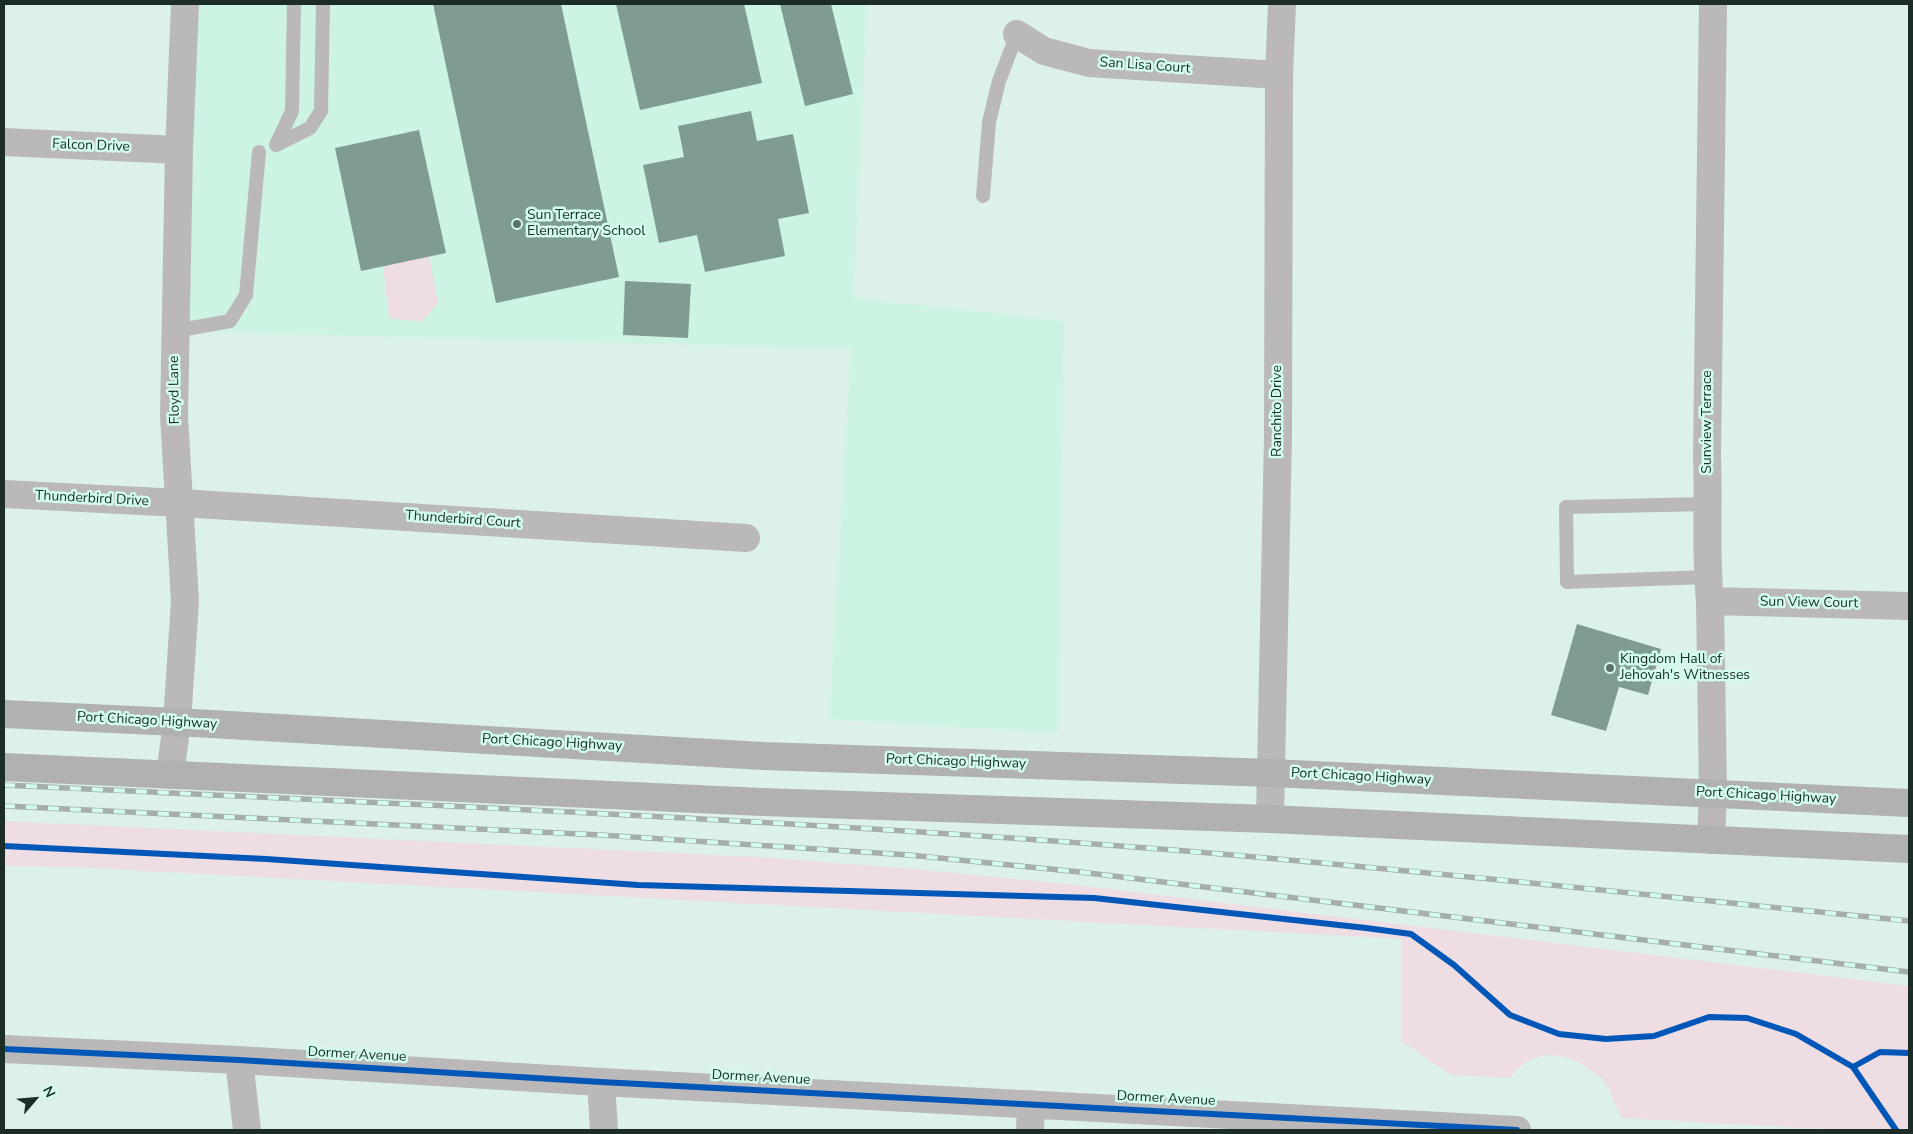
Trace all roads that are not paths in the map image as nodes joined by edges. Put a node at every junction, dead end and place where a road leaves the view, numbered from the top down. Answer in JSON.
{"nodes":[{"id":1,"x":186,"y":4,"type":"edge"},
{"id":2,"x":294,"y":4,"type":"edge"},
{"id":3,"x":323,"y":4,"type":"edge"},
{"id":4,"x":1282,"y":4,"type":"edge"},
{"id":5,"x":1713,"y":4,"type":"edge"},
{"id":6,"x":1017,"y":34,"type":"joint"},
{"id":7,"x":1278,"y":75,"type":"junction"},
{"id":8,"x":4,"y":142,"type":"edge"},
{"id":9,"x":179,"y":150,"type":"junction"},
{"id":10,"x":259,"y":152,"type":"dead end"},
{"id":11,"x":983,"y":196,"type":"dead end"},
{"id":12,"x":175,"y":330,"type":"junction"},
{"id":13,"x":4,"y":494,"type":"edge"},
{"id":14,"x":180,"y":503,"type":"junction"},
{"id":15,"x":1709,"y":504,"type":"junction"},
{"id":16,"x":746,"y":538,"type":"dead end"},
{"id":17,"x":1709,"y":589,"type":"junction"},
{"id":18,"x":1909,"y":606,"type":"edge"},
{"id":19,"x":4,"y":714,"type":"edge"},
{"id":20,"x":177,"y":722,"type":"junction"},
{"id":21,"x":4,"y":766,"type":"edge"},
{"id":22,"x":1272,"y":773,"type":"junction"},
{"id":23,"x":170,"y":775,"type":"junction"},
{"id":24,"x":1713,"y":794,"type":"junction"},
{"id":25,"x":1909,"y":803,"type":"edge"},
{"id":26,"x":1270,"y":819,"type":"junction"},
{"id":27,"x":1711,"y":840,"type":"junction"},
{"id":28,"x":1909,"y":849,"type":"edge"},
{"id":29,"x":4,"y":1049,"type":"edge"},
{"id":30,"x":239,"y":1060,"type":"junction"},
{"id":31,"x":601,"y":1082,"type":"junction"},
{"id":32,"x":1030,"y":1117,"type":"edge"},
{"id":33,"x":1346,"y":1126,"type":"edge"},
{"id":34,"x":248,"y":1130,"type":"edge"},
{"id":35,"x":604,"y":1130,"type":"edge"},
{"id":36,"x":1518,"y":1130,"type":"edge"}],
"edges":[{"from":1,"to":9,"type":"street","name":"Floyd Lane"},
{"from":2,"to":3,"type":"lane"},
{"from":4,"to":7,"type":"street","name":"Ranchito Drive"},
{"from":5,"to":15,"type":"street","name":"Sunview Terrace"},
{"from":6,"to":7,"type":"street","name":"San Lisa Court"},
{"from":6,"to":11,"type":"lane"},
{"from":7,"to":22,"type":"street","name":"Ranchito Drive"},
{"from":8,"to":9,"type":"street","name":"Falcon Drive"},
{"from":9,"to":12,"type":"street","name":"Floyd Lane"},
{"from":10,"to":12,"type":"lane"},
{"from":12,"to":14,"type":"street","name":"Floyd Lane"},
{"from":13,"to":14,"type":"street","name":"Thunderbird Drive"},
{"from":14,"to":16,"type":"street","name":"Thunderbird Court"},
{"from":14,"to":20,"type":"street","name":"Floyd Lane"},
{"from":15,"to":17,"type":"street","name":"Sunview Terrace"},
{"from":15,"to":17,"type":"lane"},
{"from":17,"to":18,"type":"street","name":"Sun View Court"},
{"from":17,"to":24,"type":"street","name":"Sunview Terrace"},
{"from":19,"to":20,"type":"main road","name":"Port Chicago Highway"},
{"from":20,"to":22,"type":"main road","name":"Port Chicago Highway"},
{"from":20,"to":23,"type":"street","name":"Floyd Lane"},
{"from":21,"to":23,"type":"main road"},
{"from":22,"to":24,"type":"main road","name":"Port Chicago Highway"},
{"from":22,"to":26,"type":"street","name":"Ranchito Drive"},
{"from":23,"to":26,"type":"main road"},
{"from":24,"to":25,"type":"main road","name":"Port Chicago Highway"},
{"from":24,"to":27,"type":"street","name":"Sunview Terrace"},
{"from":26,"to":27,"type":"main road"},
{"from":27,"to":28,"type":"main road"},
{"from":29,"to":30,"type":"street","name":"Dormer Avenue"},
{"from":30,"to":31,"type":"street","name":"Dormer Avenue"},
{"from":30,"to":34,"type":"street"},
{"from":31,"to":32,"type":"street","name":"Dormer Avenue"},
{"from":31,"to":35,"type":"street"},
{"from":32,"to":33,"type":"street","name":"Dormer Avenue"},
{"from":33,"to":36,"type":"street","name":"Dormer Avenue"}]}
